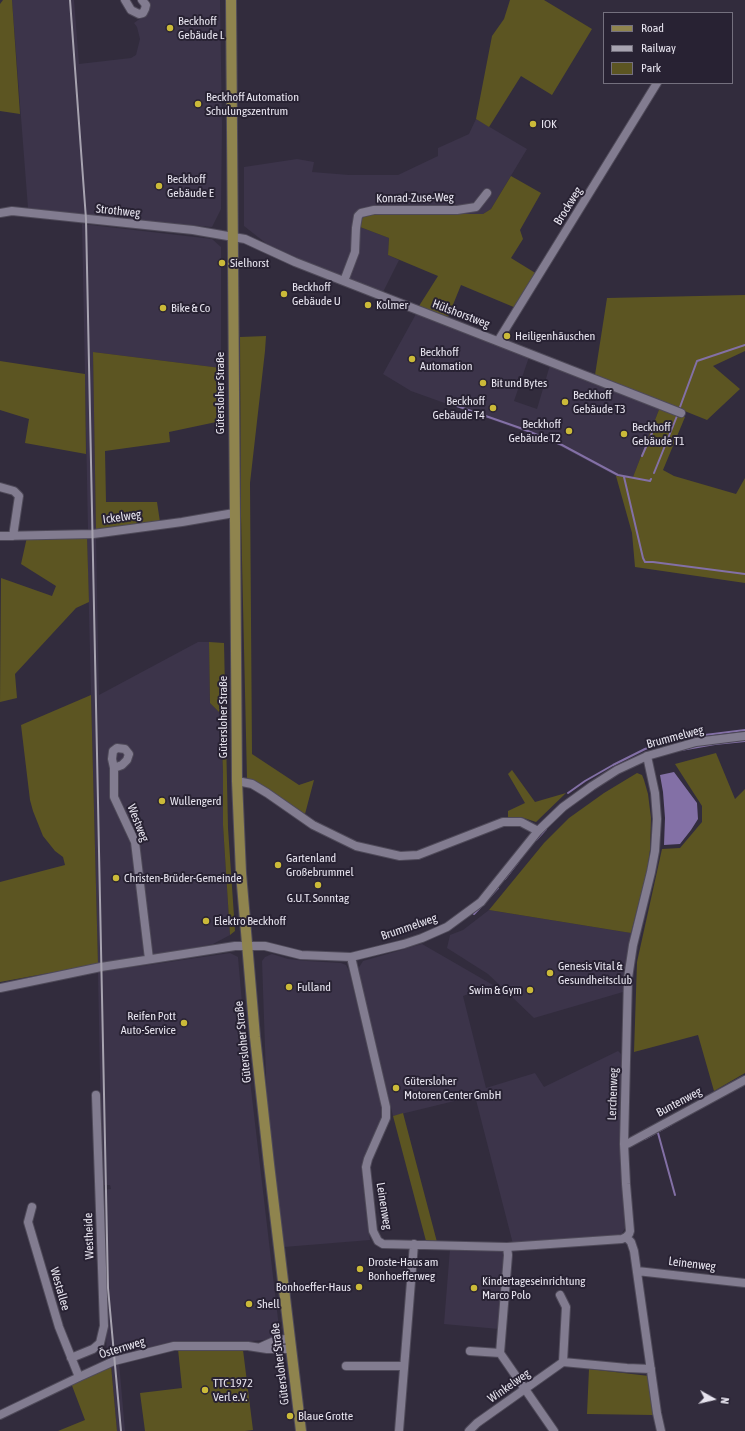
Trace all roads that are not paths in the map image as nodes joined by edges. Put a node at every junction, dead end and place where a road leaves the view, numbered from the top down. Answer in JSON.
{"nodes":[{"id":1,"x":125,"y":0,"type":"edge"},
{"id":2,"x":142,"y":0,"type":"edge"},
{"id":3,"x":231,"y":0,"type":"edge"},
{"id":4,"x":657,"y":84,"type":"edge"},
{"id":5,"x":487,"y":193,"type":"dead end"},
{"id":6,"x":0,"y":213,"type":"edge"},
{"id":7,"x":233,"y":237,"type":"junction"},
{"id":8,"x":344,"y":281,"type":"junction"},
{"id":9,"x":498,"y":341,"type":"junction"},
{"id":10,"x":681,"y":413,"type":"dead end"},
{"id":11,"x":0,"y":487,"type":"edge"},
{"id":12,"x":234,"y":513,"type":"junction"},
{"id":13,"x":0,"y":536,"type":"edge"},
{"id":14,"x":13,"y":536,"type":"junction"},
{"id":15,"x":745,"y":736,"type":"edge"},
{"id":16,"x":647,"y":756,"type":"junction"},
{"id":17,"x":114,"y":768,"type":"dead end"},
{"id":18,"x":237,"y":781,"type":"junction"},
{"id":19,"x":538,"y":831,"type":"junction"},
{"id":20,"x":247,"y":946,"type":"junction"},
{"id":21,"x":351,"y":957,"type":"junction"},
{"id":22,"x":149,"y":959,"type":"junction"},
{"id":23,"x":0,"y":988,"type":"edge"},
{"id":24,"x":745,"y":1080,"type":"edge"},
{"id":25,"x":96,"y":1095,"type":"dead end"},
{"id":26,"x":624,"y":1144,"type":"junction"},
{"id":27,"x":32,"y":1207,"type":"dead end"},
{"id":28,"x":626,"y":1237,"type":"junction"},
{"id":29,"x":414,"y":1244,"type":"junction"},
{"id":30,"x":507,"y":1247,"type":"junction"},
{"id":31,"x":637,"y":1270,"type":"junction"},
{"id":32,"x":745,"y":1283,"type":"edge"},
{"id":33,"x":560,"y":1295,"type":"dead end"},
{"id":34,"x":290,"y":1338,"type":"junction"},
{"id":35,"x":261,"y":1347,"type":"junction"},
{"id":36,"x":292,"y":1349,"type":"junction"},
{"id":37,"x":470,"y":1351,"type":"dead end"},
{"id":38,"x":500,"y":1353,"type":"junction"},
{"id":39,"x":71,"y":1358,"type":"junction"},
{"id":40,"x":563,"y":1362,"type":"junction"},
{"id":41,"x":346,"y":1366,"type":"dead end"},
{"id":42,"x":404,"y":1366,"type":"junction"},
{"id":43,"x":651,"y":1368,"type":"junction"},
{"id":44,"x":79,"y":1377,"type":"junction"},
{"id":45,"x":526,"y":1389,"type":"junction"},
{"id":46,"x":0,"y":1415,"type":"edge"},
{"id":47,"x":301,"y":1431,"type":"edge"},
{"id":48,"x":399,"y":1431,"type":"edge"},
{"id":49,"x":469,"y":1431,"type":"edge"},
{"id":50,"x":554,"y":1431,"type":"edge"},
{"id":51,"x":661,"y":1431,"type":"edge"}],
"edges":[{"from":1,"to":2,"type":"street"},
{"from":3,"to":7,"type":"main road","name":"Gütersloher Straße"},
{"from":4,"to":9,"type":"street","name":"Brockweg"},
{"from":5,"to":8,"type":"street","name":"Konrad-Zuse-Weg"},
{"from":6,"to":7,"type":"street","name":"Strothweg"},
{"from":7,"to":8,"type":"street","name":"Hülshorstweg"},
{"from":7,"to":12,"type":"main road","name":"Gütersloher Straße"},
{"from":8,"to":9,"type":"street","name":"Hülshorstweg"},
{"from":9,"to":10,"type":"street","name":"Hülshorstweg"},
{"from":11,"to":14,"type":"street"},
{"from":12,"to":14,"type":"street","name":"Ickelweg"},
{"from":12,"to":18,"type":"main road","name":"Gütersloher Straße"},
{"from":13,"to":14,"type":"street","name":"Ickelweg"},
{"from":15,"to":16,"type":"street","name":"Brummelweg"},
{"from":16,"to":19,"type":"street","name":"Brummelweg"},
{"from":16,"to":26,"type":"street","name":"Lerchenweg"},
{"from":17,"to":22,"type":"street","name":"Westweg"},
{"from":18,"to":19,"type":"street"},
{"from":18,"to":20,"type":"main road","name":"Gütersloher Straße"},
{"from":19,"to":21,"type":"street","name":"Brummelweg"},
{"from":20,"to":21,"type":"street","name":"Brummelweg"},
{"from":20,"to":22,"type":"street"},
{"from":20,"to":34,"type":"main road","name":"Gütersloher Straße"},
{"from":21,"to":29,"type":"street","name":"Leinenweg"},
{"from":22,"to":23,"type":"street"},
{"from":24,"to":26,"type":"street","name":"Buntenweg"},
{"from":25,"to":39,"type":"street","name":"Westheide"},
{"from":26,"to":28,"type":"street","name":"Lerchenweg"},
{"from":27,"to":39,"type":"street","name":"Westallee"},
{"from":28,"to":30,"type":"street","name":"Leinenweg"},
{"from":28,"to":31,"type":"street"},
{"from":29,"to":30,"type":"street","name":"Leinenweg"},
{"from":29,"to":42,"type":"street"},
{"from":30,"to":38,"type":"street"},
{"from":31,"to":32,"type":"street","name":"Leinenweg"},
{"from":31,"to":43,"type":"street"},
{"from":33,"to":40,"type":"street"},
{"from":34,"to":35,"type":"street","name":"Östernweg"},
{"from":34,"to":36,"type":"main road","name":"Gütersloher Straße"},
{"from":35,"to":36,"type":"street","name":"Östernweg"},
{"from":35,"to":44,"type":"street","name":"Östernweg"},
{"from":36,"to":47,"type":"main road","name":"Gütersloher Straße"},
{"from":37,"to":38,"type":"street"},
{"from":38,"to":45,"type":"street"},
{"from":39,"to":44,"type":"street","name":"Westallee"},
{"from":40,"to":43,"type":"street"},
{"from":40,"to":45,"type":"street","name":"Winkelweg"},
{"from":41,"to":42,"type":"street"},
{"from":42,"to":48,"type":"street"},
{"from":43,"to":51,"type":"street"},
{"from":44,"to":46,"type":"street","name":"Östernweg"},
{"from":45,"to":49,"type":"street","name":"Winkelweg"},
{"from":45,"to":50,"type":"street"}]}
